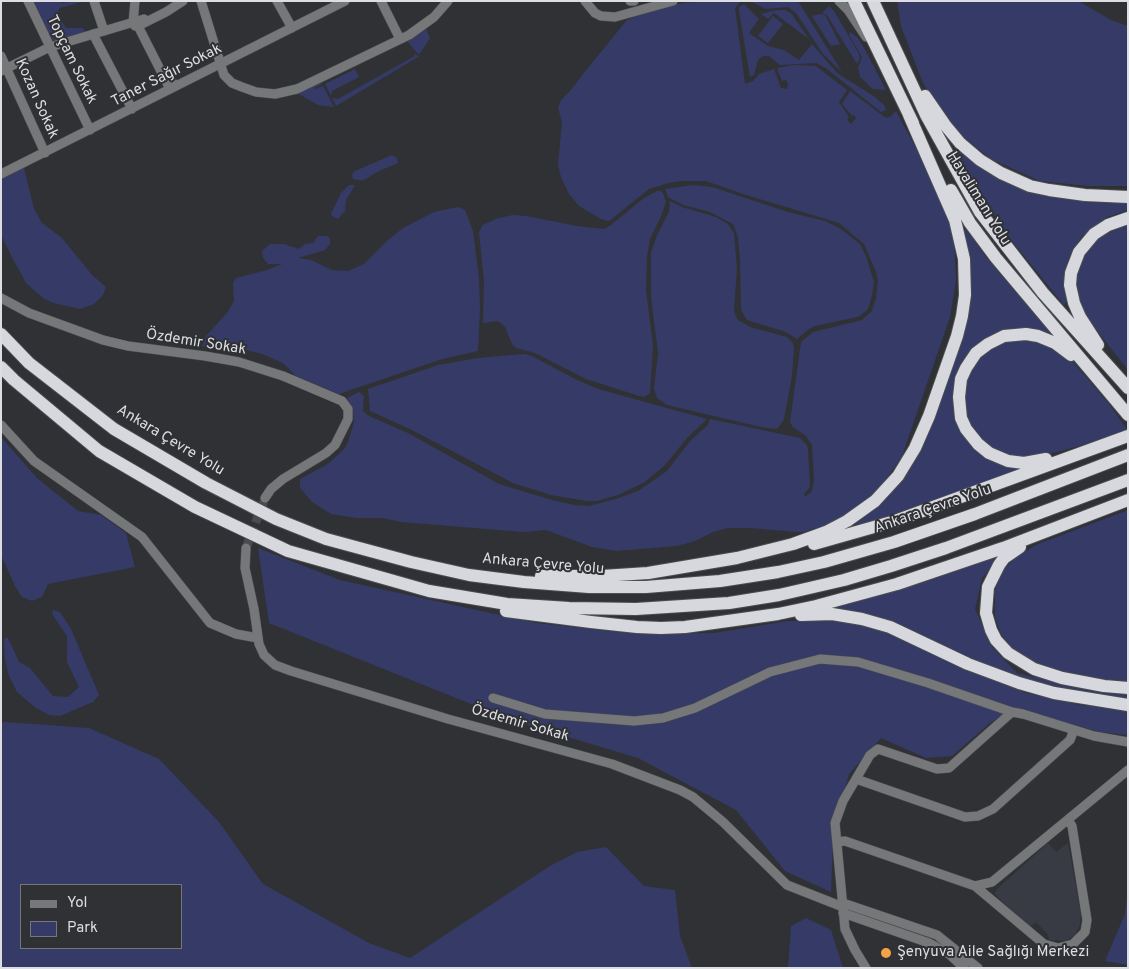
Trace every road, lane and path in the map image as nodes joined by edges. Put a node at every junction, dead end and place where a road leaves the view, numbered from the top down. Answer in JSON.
{"nodes":[{"id":1,"x":28,"y":1,"type":"edge"},
{"id":2,"x":94,"y":1,"type":"edge"},
{"id":3,"x":135,"y":1,"type":"edge"},
{"id":4,"x":178,"y":1,"type":"edge"},
{"id":5,"x":183,"y":1,"type":"edge"},
{"id":6,"x":199,"y":1,"type":"edge"},
{"id":7,"x":277,"y":1,"type":"edge"},
{"id":8,"x":284,"y":1,"type":"edge"},
{"id":9,"x":345,"y":1,"type":"edge"},
{"id":10,"x":382,"y":1,"type":"edge"},
{"id":11,"x":450,"y":1,"type":"edge"},
{"id":12,"x":585,"y":1,"type":"edge"},
{"id":13,"x":630,"y":1,"type":"edge"},
{"id":14,"x":634,"y":1,"type":"edge"},
{"id":15,"x":673,"y":1,"type":"edge"},
{"id":16,"x":839,"y":1,"type":"edge"},
{"id":17,"x":854,"y":1,"type":"edge"},
{"id":18,"x":873,"y":1,"type":"edge"},
{"id":19,"x":880,"y":17,"type":"junction"},
{"id":20,"x":133,"y":23,"type":"junction"},
{"id":21,"x":294,"y":27,"type":"junction"},
{"id":22,"x":104,"y":31,"type":"junction"},
{"id":23,"x":93,"y":34,"type":"junction"},
{"id":24,"x":400,"y":39,"type":"junction"},
{"id":25,"x":50,"y":48,"type":"junction"},
{"id":26,"x":1,"y":56,"type":"edge"},
{"id":27,"x":220,"y":65,"type":"junction"},
{"id":28,"x":886,"y":66,"type":"junction"},
{"id":29,"x":4,"y":70,"type":"edge"},
{"id":30,"x":167,"y":92,"type":"junction"},
{"id":31,"x":264,"y":93,"type":"junction"},
{"id":32,"x":132,"y":109,"type":"junction"},
{"id":33,"x":909,"y":115,"type":"junction"},
{"id":34,"x":90,"y":130,"type":"junction"},
{"id":35,"x":45,"y":153,"type":"junction"},
{"id":36,"x":1,"y":174,"type":"edge"},
{"id":37,"x":1128,"y":197,"type":"edge"},
{"id":38,"x":1128,"y":218,"type":"edge"},
{"id":39,"x":1,"y":298,"type":"edge"},
{"id":40,"x":1,"y":334,"type":"edge"},
{"id":41,"x":1,"y":367,"type":"edge"},
{"id":42,"x":1122,"y":381,"type":"edge"},
{"id":43,"x":1100,"y":382,"type":"junction"},
{"id":44,"x":1128,"y":415,"type":"edge"},
{"id":45,"x":1,"y":425,"type":"edge"},
{"id":46,"x":1128,"y":435,"type":"edge"},
{"id":47,"x":1128,"y":455,"type":"edge"},
{"id":48,"x":1128,"y":480,"type":"edge"},
{"id":49,"x":265,"y":498,"type":"tunnel mouth"},
{"id":50,"x":1128,"y":500,"type":"edge"},
{"id":51,"x":1085,"y":517,"type":"junction"},
{"id":52,"x":348,"y":545,"type":"junction"},
{"id":53,"x":246,"y":548,"type":"tunnel mouth"},
{"id":54,"x":288,"y":551,"type":"junction"},
{"id":55,"x":737,"y":558,"type":"junction"},
{"id":56,"x":684,"y":627,"type":"junction"},
{"id":57,"x":258,"y":638,"type":"junction"},
{"id":58,"x":1128,"y":688,"type":"edge"},
{"id":59,"x":493,"y":698,"type":"dead end"},
{"id":60,"x":1128,"y":705,"type":"edge"},
{"id":61,"x":1012,"y":712,"type":"junction"},
{"id":62,"x":1074,"y":730,"type":"junction"},
{"id":63,"x":1128,"y":742,"type":"edge"},
{"id":64,"x":1128,"y":770,"type":"edge"},
{"id":65,"x":856,"y":779,"type":"junction"},
{"id":66,"x":1068,"y":820,"type":"junction"},
{"id":67,"x":837,"y":842,"type":"junction"},
{"id":68,"x":975,"y":886,"type":"junction"},
{"id":69,"x":843,"y":908,"type":"junction"},
{"id":70,"x":866,"y":968,"type":"edge"},
{"id":71,"x":964,"y":968,"type":"edge"},
{"id":72,"x":978,"y":968,"type":"edge"}],
"edges":[{"from":1,"to":25,"type":"street","name":"Topçam Sokak"},
{"from":2,"to":22,"type":"street"},
{"from":3,"to":20,"type":"street"},
{"from":4,"to":20,"type":"street"},
{"from":5,"to":6,"type":"street"},
{"from":6,"to":27,"type":"street"},
{"from":7,"to":21,"type":"street"},
{"from":8,"to":21,"type":"street"},
{"from":9,"to":21,"type":"street","name":"Taner Sağır Sokak"},
{"from":10,"to":24,"type":"street"},
{"from":11,"to":24,"type":"street"},
{"from":11,"to":31,"type":"street"},
{"from":12,"to":15,"type":"street"},
{"from":13,"to":14,"type":"street"},
{"from":16,"to":28,"type":"street"},
{"from":17,"to":28,"type":"highway","name":"Havalimanı Yolu"},
{"from":18,"to":19,"type":"highway","name":"Havalimanı Yolu"},
{"from":19,"to":37,"type":"highway"},
{"from":19,"to":42,"type":"highway","name":"Havalimanı Yolu"},
{"from":20,"to":22,"type":"street"},
{"from":20,"to":30,"type":"street"},
{"from":21,"to":27,"type":"street","name":"Taner Sağır Sokak"},
{"from":22,"to":23,"type":"street"},
{"from":23,"to":25,"type":"street"},
{"from":23,"to":32,"type":"street"},
{"from":24,"to":31,"type":"street"},
{"from":25,"to":29,"type":"street"},
{"from":25,"to":34,"type":"street","name":"Topçam Sokak"},
{"from":26,"to":29,"type":"street","name":"Kozan Sokak"},
{"from":27,"to":30,"type":"street","name":"Taner Sağır Sokak"},
{"from":27,"to":31,"type":"street"},
{"from":28,"to":33,"type":"highway","name":"Havalimanı Yolu"},
{"from":29,"to":35,"type":"street","name":"Kozan Sokak"},
{"from":30,"to":32,"type":"street","name":"Taner Sağır Sokak"},
{"from":32,"to":34,"type":"street","name":"Taner Sağır Sokak"},
{"from":33,"to":43,"type":"highway","name":"Havalimanı Yolu"},
{"from":33,"to":55,"type":"highway"},
{"from":34,"to":35,"type":"street","name":"Taner Sağır Sokak"},
{"from":35,"to":36,"type":"street","name":"Taner Sağır Sokak"},
{"from":38,"to":42,"type":"highway"},
{"from":39,"to":49,"type":"street","name":"Özdemir Sokak"},
{"from":40,"to":52,"type":"highway","name":"Ankara Çevre Yolu"},
{"from":41,"to":54,"type":"highway"},
{"from":43,"to":44,"type":"highway","name":"Havalimanı Yolu"},
{"from":43,"to":46,"type":"highway"},
{"from":45,"to":57,"type":"street"},
{"from":46,"to":55,"type":"highway"},
{"from":47,"to":52,"type":"highway","name":"Ankara Çevre Yolu"},
{"from":48,"to":54,"type":"highway"},
{"from":50,"to":51,"type":"highway"},
{"from":51,"to":56,"type":"highway"},
{"from":51,"to":58,"type":"highway"},
{"from":52,"to":55,"type":"highway"},
{"from":53,"to":57,"type":"street","name":"Özdemir Sokak"},
{"from":54,"to":56,"type":"highway"},
{"from":56,"to":60,"type":"highway"},
{"from":57,"to":69,"type":"street","name":"Özdemir Sokak"},
{"from":59,"to":61,"type":"street"},
{"from":61,"to":62,"type":"street"},
{"from":61,"to":65,"type":"street"},
{"from":62,"to":63,"type":"street"},
{"from":62,"to":65,"type":"street"},
{"from":64,"to":66,"type":"street"},
{"from":65,"to":67,"type":"street"},
{"from":66,"to":68,"type":"street"},
{"from":66,"to":68,"type":"street"},
{"from":67,"to":68,"type":"street"},
{"from":67,"to":69,"type":"street"},
{"from":69,"to":70,"type":"street"},
{"from":69,"to":71,"type":"street"},
{"from":69,"to":72,"type":"street"}]}
